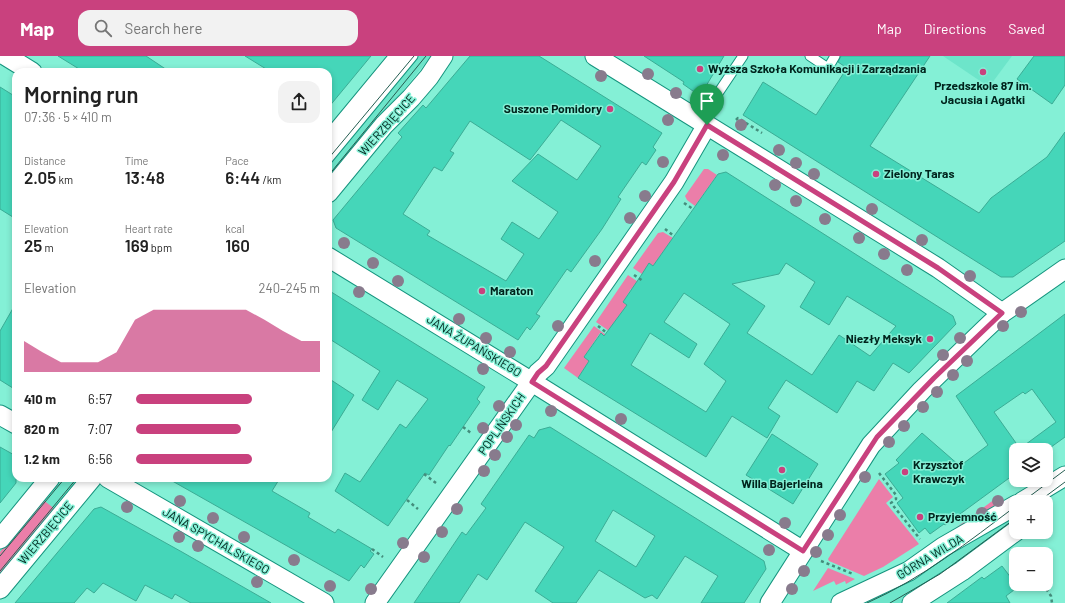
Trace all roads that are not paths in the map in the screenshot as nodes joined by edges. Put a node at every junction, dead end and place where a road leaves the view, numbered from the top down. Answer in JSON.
{"nodes":[{"id":1,"x":6,"y":56,"type":"edge"},
{"id":2,"x":400,"y":56,"type":"edge"},
{"id":3,"x":413,"y":56,"type":"edge"},
{"id":4,"x":443,"y":56,"type":"edge"},
{"id":5,"x":595,"y":56,"type":"edge"},
{"id":6,"x":743,"y":56,"type":"edge"},
{"id":7,"x":810,"y":56,"type":"edge"},
{"id":8,"x":836,"y":56,"type":"edge"},
{"id":9,"x":26,"y":68,"type":"edge"},
{"id":10,"x":704,"y":123,"type":"junction"},
{"id":11,"x":332,"y":138,"type":"edge"},
{"id":12,"x":332,"y":154,"type":"edge"},
{"id":13,"x":332,"y":188,"type":"edge"},
{"id":14,"x":332,"y":259,"type":"edge"},
{"id":15,"x":1065,"y":269,"type":"edge"},
{"id":16,"x":1002,"y":313,"type":"junction"},
{"id":17,"x":532,"y":382,"type":"junction"},
{"id":18,"x":0,"y":414,"type":"edge"},
{"id":19,"x":12,"y":422,"type":"edge"},
{"id":20,"x":1062,"y":478,"type":"edge"},
{"id":21,"x":47,"y":482,"type":"edge"},
{"id":22,"x":89,"y":482,"type":"edge"},
{"id":23,"x":115,"y":482,"type":"edge"},
{"id":24,"x":1034,"y":495,"type":"edge"},
{"id":25,"x":1049,"y":495,"type":"edge"},
{"id":26,"x":1009,"y":509,"type":"edge"},
{"id":27,"x":1009,"y":536,"type":"edge"},
{"id":28,"x":0,"y":539,"type":"edge"},
{"id":29,"x":810,"y":556,"type":"junction"},
{"id":30,"x":0,"y":589,"type":"edge"},
{"id":31,"x":324,"y":603,"type":"edge"},
{"id":32,"x":375,"y":603,"type":"edge"},
{"id":33,"x":770,"y":603,"type":"edge"},
{"id":34,"x":841,"y":603,"type":"edge"},
{"id":35,"x":912,"y":603,"type":"edge"}],
"edges":[{"from":1,"to":9,"type":"street"},
{"from":2,"to":11,"type":"street"},
{"from":3,"to":12,"type":"lane"},
{"from":4,"to":13,"type":"street","name":"WIERZBIĘCICE"},
{"from":5,"to":10,"type":"street"},
{"from":6,"to":10,"type":"lane"},
{"from":7,"to":8,"type":"lane"},
{"from":10,"to":16,"type":"street"},
{"from":10,"to":17,"type":"street","name":"POPLIŃSKICH"},
{"from":14,"to":17,"type":"street","name":"JANA ŻUPAŃSKIEGO"},
{"from":15,"to":16,"type":"street"},
{"from":16,"to":29,"type":"street"},
{"from":17,"to":29,"type":"street","name":"JANA ŻUPAŃSKIEGO"},
{"from":17,"to":32,"type":"street","name":"POPLIŃSKICH"},
{"from":18,"to":19,"type":"street"},
{"from":20,"to":24,"type":"street"},
{"from":20,"to":25,"type":"street"},
{"from":21,"to":28,"type":"street"},
{"from":22,"to":30,"type":"street","name":"WIERZBIĘCICE"},
{"from":23,"to":31,"type":"street","name":"JANA SPYCHALSKIEGO"},
{"from":26,"to":34,"type":"street","name":"GÓRNA WILDA"},
{"from":27,"to":35,"type":"street"},
{"from":29,"to":33,"type":"street"}]}
